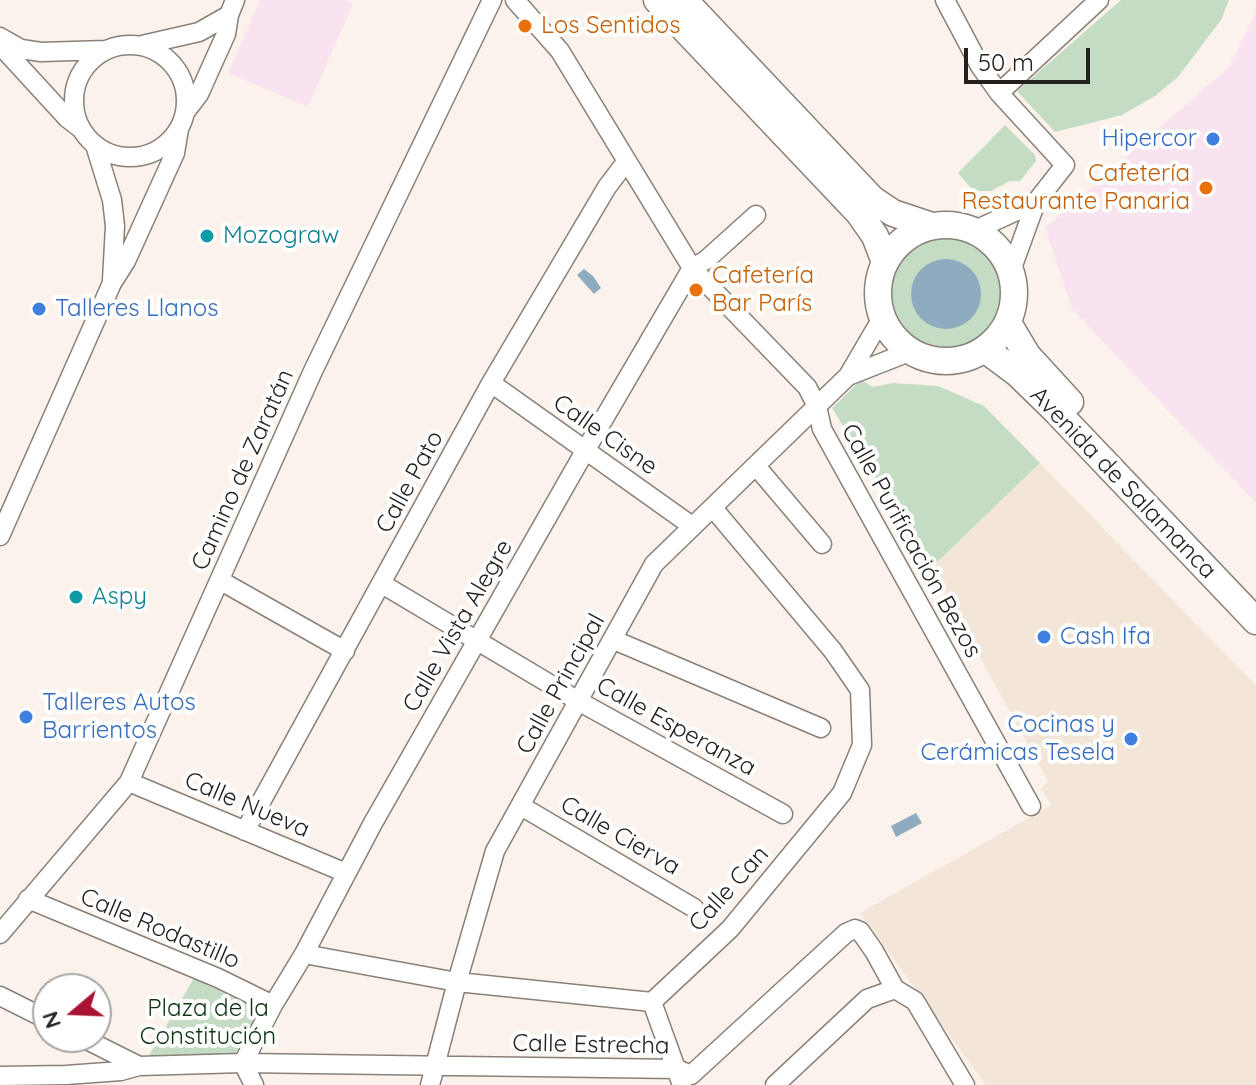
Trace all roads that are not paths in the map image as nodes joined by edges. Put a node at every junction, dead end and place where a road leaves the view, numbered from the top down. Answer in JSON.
{"nodes":[{"id":1,"x":492,"y":0,"type":"edge"},
{"id":2,"x":515,"y":0,"type":"edge"},
{"id":3,"x":657,"y":0,"type":"edge"},
{"id":4,"x":684,"y":0,"type":"edge"},
{"id":5,"x":945,"y":0,"type":"edge"},
{"id":6,"x":1099,"y":0,"type":"edge"},
{"id":7,"x":232,"y":8,"type":"edge"},
{"id":8,"x":0,"y":37,"type":"edge"},
{"id":9,"x":0,"y":45,"type":"edge"},
{"id":10,"x":139,"y":45,"type":"junction"},
{"id":11,"x":106,"y":50,"type":"junction"},
{"id":12,"x":999,"y":93,"type":"junction"},
{"id":13,"x":186,"y":111,"type":"junction"},
{"id":14,"x":80,"y":128,"type":"junction"},
{"id":15,"x":179,"y":129,"type":"junction"},
{"id":16,"x":95,"y":145,"type":"junction"},
{"id":17,"x":626,"y":162,"type":"junction"},
{"id":18,"x":1036,"y":202,"type":"junction"},
{"id":19,"x":756,"y":215,"type":"dead end"},
{"id":20,"x":932,"y":226,"type":"junction"},
{"id":21,"x":973,"y":231,"type":"junction"},
{"id":22,"x":885,"y":262,"type":"junction"},
{"id":23,"x":692,"y":268,"type":"junction"},
{"id":24,"x":1011,"y":271,"type":"junction"},
{"id":25,"x":112,"y":283,"type":"junction"},
{"id":26,"x":882,"y":318,"type":"junction"},
{"id":27,"x":1008,"y":323,"type":"junction"},
{"id":28,"x":986,"y":350,"type":"junction"},
{"id":29,"x":909,"y":352,"type":"junction"},
{"id":30,"x":848,"y":376,"type":"junction"},
{"id":31,"x":491,"y":383,"type":"junction"},
{"id":32,"x":817,"y":406,"type":"junction"},
{"id":33,"x":585,"y":451,"type":"junction"},
{"id":34,"x":756,"y":466,"type":"junction"},
{"id":35,"x":713,"y":508,"type":"junction"},
{"id":36,"x":692,"y":526,"type":"junction"},
{"id":37,"x":0,"y":536,"type":"edge"},
{"id":38,"x":822,"y":544,"type":"dead end"},
{"id":39,"x":221,"y":581,"type":"junction"},
{"id":40,"x":382,"y":584,"type":"junction"},
{"id":41,"x":1256,"y":595,"type":"edge"},
{"id":42,"x":1256,"y":621,"type":"edge"},
{"id":43,"x":614,"y":640,"type":"junction"},
{"id":44,"x":478,"y":641,"type":"junction"},
{"id":45,"x":345,"y":651,"type":"junction"},
{"id":46,"x":580,"y":702,"type":"junction"},
{"id":47,"x":821,"y":728,"type":"dead end"},
{"id":48,"x":129,"y":782,"type":"junction"},
{"id":49,"x":521,"y":806,"type":"junction"},
{"id":50,"x":1031,"y":806,"type":"dead end"},
{"id":51,"x":783,"y":814,"type":"dead end"},
{"id":52,"x":245,"y":831,"type":"junction"},
{"id":53,"x":346,"y":873,"type":"junction"},
{"id":54,"x":28,"y":899,"type":"junction"},
{"id":55,"x":694,"y":908,"type":"dead end"},
{"id":56,"x":0,"y":934,"type":"edge"},
{"id":57,"x":304,"y":954,"type":"junction"},
{"id":58,"x":457,"y":982,"type":"junction"},
{"id":59,"x":895,"y":989,"type":"junction"},
{"id":60,"x":0,"y":996,"type":"edge"},
{"id":61,"x":652,"y":1002,"type":"junction"},
{"id":62,"x":273,"y":1005,"type":"junction"},
{"id":63,"x":32,"y":1012,"type":"edge"},
{"id":64,"x":112,"y":1052,"type":"edge"},
{"id":65,"x":243,"y":1063,"type":"junction"},
{"id":66,"x":139,"y":1066,"type":"junction"},
{"id":67,"x":435,"y":1066,"type":"junction"},
{"id":68,"x":0,"y":1076,"type":"edge"},
{"id":69,"x":679,"y":1077,"type":"edge"},
{"id":70,"x":254,"y":1085,"type":"edge"},
{"id":71,"x":430,"y":1085,"type":"edge"},
{"id":72,"x":775,"y":1085,"type":"edge"},
{"id":73,"x":965,"y":1085,"type":"edge"}],
"edges":[{"from":1,"to":39,"type":"street","name":"Camino de Zaratán"},
{"from":2,"to":17,"type":"street","name":"Calle Purificación Bezos"},
{"from":3,"to":22,"type":"highway"},
{"from":4,"to":20,"type":"highway"},
{"from":5,"to":12,"type":"street"},
{"from":6,"to":12,"type":"street"},
{"from":7,"to":10,"type":"street"},
{"from":7,"to":13,"type":"street"},
{"from":8,"to":11,"type":"street"},
{"from":9,"to":14,"type":"street"},
{"from":10,"to":11,"type":"street"},
{"from":10,"to":13,"type":"street"},
{"from":11,"to":14,"type":"street"},
{"from":12,"to":18,"type":"street"},
{"from":13,"to":15,"type":"street"},
{"from":14,"to":16,"type":"street"},
{"from":15,"to":16,"type":"street"},
{"from":15,"to":25,"type":"street"},
{"from":16,"to":25,"type":"street"},
{"from":17,"to":23,"type":"street","name":"Calle Purificación Bezos"},
{"from":17,"to":31,"type":"street","name":"Calle Pato"},
{"from":18,"to":21,"type":"street"},
{"from":18,"to":24,"type":"street"},
{"from":19,"to":23,"type":"street","name":"Calle Vista Alegre"},
{"from":20,"to":21,"type":"highway"},
{"from":20,"to":22,"type":"highway"},
{"from":21,"to":24,"type":"highway"},
{"from":22,"to":26,"type":"highway"},
{"from":23,"to":32,"type":"street","name":"Calle Purificación Bezos"},
{"from":23,"to":33,"type":"street","name":"Calle Vista Alegre"},
{"from":24,"to":27,"type":"highway"},
{"from":25,"to":37,"type":"street"},
{"from":26,"to":29,"type":"highway"},
{"from":26,"to":30,"type":"street","name":"Calle Principal"},
{"from":27,"to":28,"type":"highway"},
{"from":27,"to":41,"type":"highway","name":"Avenida de Salamanca"},
{"from":28,"to":29,"type":"highway"},
{"from":28,"to":42,"type":"highway","name":"Avenida de Salamanca"},
{"from":29,"to":30,"type":"street","name":"Calle Principal"},
{"from":30,"to":32,"type":"street","name":"Calle Principal"},
{"from":31,"to":33,"type":"street","name":"Calle Cisne"},
{"from":31,"to":40,"type":"street","name":"Calle Pato"},
{"from":32,"to":34,"type":"street","name":"Calle Principal"},
{"from":32,"to":50,"type":"street","name":"Calle Purificación Bezos"},
{"from":33,"to":36,"type":"street","name":"Calle Cisne"},
{"from":33,"to":44,"type":"street","name":"Calle Vista Alegre"},
{"from":34,"to":35,"type":"street","name":"Calle Principal"},
{"from":34,"to":38,"type":"street"},
{"from":35,"to":36,"type":"street","name":"Calle Principal"},
{"from":35,"to":61,"type":"street","name":"Calle Can"},
{"from":36,"to":43,"type":"street","name":"Calle Principal"},
{"from":39,"to":45,"type":"street"},
{"from":39,"to":48,"type":"street","name":"Camino de Zaratán"},
{"from":40,"to":44,"type":"street","name":"Calle Esperanza"},
{"from":40,"to":45,"type":"street","name":"Calle Pato"},
{"from":43,"to":46,"type":"street","name":"Calle Principal"},
{"from":43,"to":47,"type":"street"},
{"from":44,"to":46,"type":"street","name":"Calle Esperanza"},
{"from":44,"to":53,"type":"street","name":"Calle Vista Alegre"},
{"from":45,"to":52,"type":"street","name":"Calle Pato"},
{"from":46,"to":49,"type":"street","name":"Calle Principal"},
{"from":46,"to":51,"type":"street","name":"Calle Esperanza"},
{"from":48,"to":52,"type":"street","name":"Calle Nueva"},
{"from":48,"to":54,"type":"street","name":"Camino de Zaratán"},
{"from":49,"to":55,"type":"street","name":"Calle Cierva"},
{"from":49,"to":58,"type":"street","name":"Calle Principal"},
{"from":52,"to":53,"type":"street","name":"Calle Nueva"},
{"from":53,"to":57,"type":"street","name":"Calle Vista Alegre"},
{"from":54,"to":56,"type":"street","name":"Camino de Zaratán"},
{"from":54,"to":62,"type":"street","name":"Calle Rodastillo"},
{"from":57,"to":58,"type":"street"},
{"from":57,"to":62,"type":"street","name":"Calle Vista Alegre"},
{"from":58,"to":61,"type":"street"},
{"from":58,"to":67,"type":"street","name":"Calle Principal"},
{"from":59,"to":69,"type":"street","name":"Calle Estrecha"},
{"from":59,"to":72,"type":"street"},
{"from":59,"to":73,"type":"street"},
{"from":60,"to":63,"type":"street"},
{"from":61,"to":69,"type":"street"},
{"from":62,"to":65,"type":"street","name":"Calle Vista Alegre"},
{"from":64,"to":66,"type":"street"},
{"from":65,"to":66,"type":"street","name":"Calle Estrecha"},
{"from":65,"to":67,"type":"street","name":"Calle Estrecha"},
{"from":65,"to":70,"type":"street"},
{"from":66,"to":68,"type":"street","name":"Calle Estrecha"},
{"from":67,"to":69,"type":"street","name":"Calle Estrecha"},
{"from":67,"to":71,"type":"street","name":"Calle Principal"}]}
